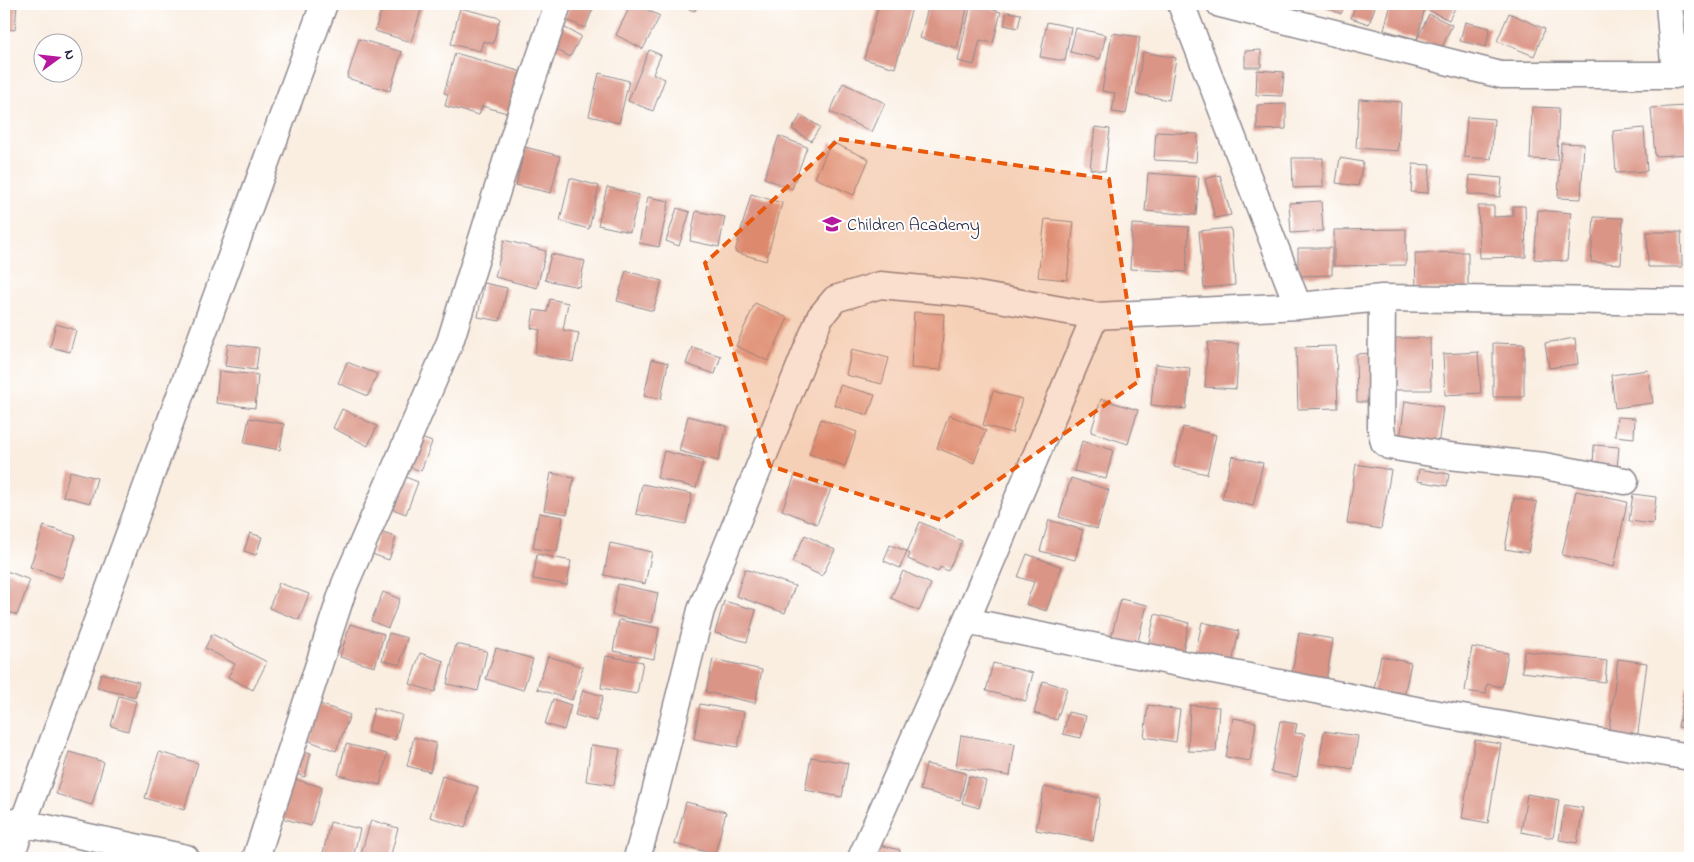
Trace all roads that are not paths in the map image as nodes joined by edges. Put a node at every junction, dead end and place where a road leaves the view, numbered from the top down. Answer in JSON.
{"nodes":[{"id":1,"x":324,"y":4,"type":"edge"},
{"id":2,"x":558,"y":4,"type":"edge"},
{"id":3,"x":1181,"y":4,"type":"edge"},
{"id":4,"x":1220,"y":4,"type":"edge"},
{"id":5,"x":1669,"y":4,"type":"edge"},
{"id":6,"x":1682,"y":73,"type":"edge"},
{"id":7,"x":1382,"y":298,"type":"junction"},
{"id":8,"x":1690,"y":302,"type":"edge"},
{"id":9,"x":1298,"y":306,"type":"junction"},
{"id":10,"x":1095,"y":316,"type":"junction"},
{"id":11,"x":1625,"y":481,"type":"dead end"},
{"id":12,"x":966,"y":621,"type":"junction"},
{"id":13,"x":1690,"y":757,"type":"edge"},
{"id":14,"x":13,"y":822,"type":"edge"},
{"id":15,"x":154,"y":855,"type":"edge"},
{"id":16,"x":10,"y":858,"type":"edge"},
{"id":17,"x":186,"y":858,"type":"edge"},
{"id":18,"x":256,"y":858,"type":"edge"},
{"id":19,"x":637,"y":858,"type":"edge"},
{"id":20,"x":862,"y":858,"type":"edge"}],
"edges":[{"from":1,"to":14,"type":"street"},
{"from":2,"to":18,"type":"street"},
{"from":3,"to":9,"type":"street"},
{"from":4,"to":6,"type":"street"},
{"from":5,"to":6,"type":"street"},
{"from":7,"to":8,"type":"street"},
{"from":7,"to":9,"type":"street"},
{"from":7,"to":11,"type":"street"},
{"from":9,"to":10,"type":"street"},
{"from":10,"to":12,"type":"street"},
{"from":10,"to":19,"type":"street"},
{"from":12,"to":13,"type":"street"},
{"from":12,"to":20,"type":"street"},
{"from":14,"to":15,"type":"street"},
{"from":14,"to":16,"type":"street"},
{"from":15,"to":17,"type":"street"}]}
